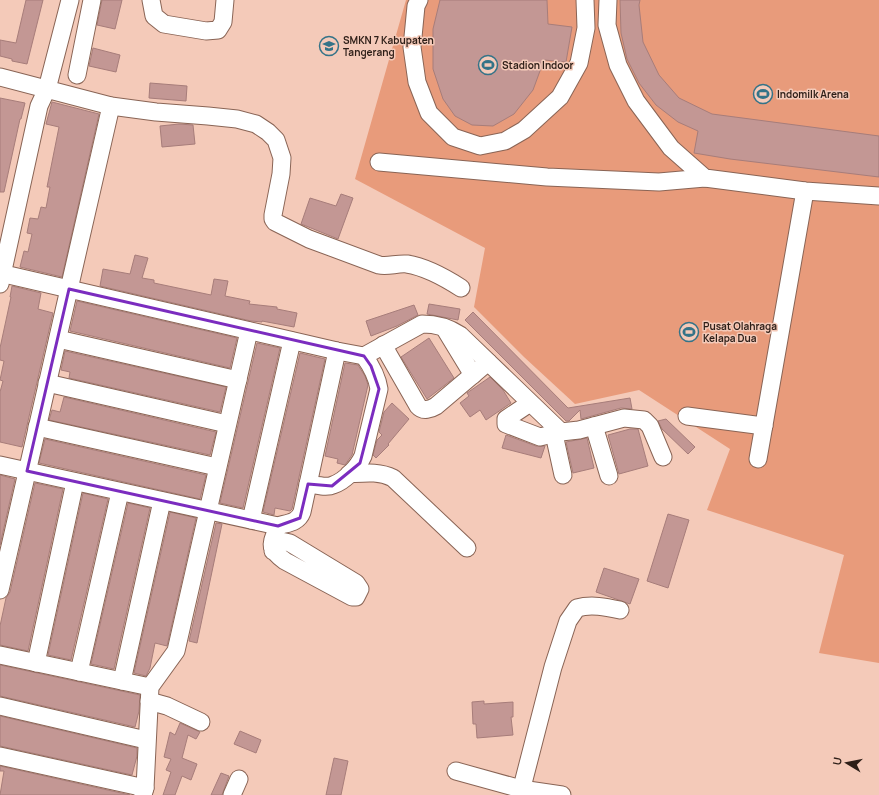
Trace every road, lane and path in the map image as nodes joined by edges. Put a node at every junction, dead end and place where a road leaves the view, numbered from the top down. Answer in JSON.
{"nodes":[{"id":1,"x":58,"y":0,"type":"edge"},
{"id":2,"x":70,"y":0,"type":"edge"},
{"id":3,"x":92,"y":0,"type":"edge"},
{"id":4,"x":151,"y":0,"type":"edge"},
{"id":5,"x":225,"y":0,"type":"edge"},
{"id":6,"x":419,"y":0,"type":"edge"},
{"id":7,"x":585,"y":0,"type":"edge"},
{"id":8,"x":608,"y":0,"type":"edge"},
{"id":9,"x":53,"y":44,"type":"junction"},
{"id":10,"x":82,"y":51,"type":"junction"},
{"id":11,"x":77,"y":75,"type":"dead end"},
{"id":12,"x":0,"y":77,"type":"edge"},
{"id":13,"x":42,"y":87,"type":"junction"},
{"id":14,"x":111,"y":106,"type":"junction"},
{"id":15,"x":480,"y":146,"type":"junction"},
{"id":16,"x":379,"y":162,"type":"dead end"},
{"id":17,"x":478,"y":171,"type":"junction"},
{"id":18,"x":705,"y":178,"type":"junction"},
{"id":19,"x":805,"y":191,"type":"junction"},
{"id":20,"x":879,"y":196,"type":"edge"},
{"id":21,"x":1,"y":277,"type":"edge"},
{"id":22,"x":460,"y":288,"type":"dead end"},
{"id":23,"x":69,"y":289,"type":"junction"},
{"id":24,"x":444,"y":327,"type":"junction"},
{"id":25,"x":249,"y":331,"type":"junction"},
{"id":26,"x":58,"y":339,"type":"junction"},
{"id":27,"x":292,"y":341,"type":"junction"},
{"id":28,"x":383,"y":345,"type":"junction"},
{"id":29,"x":337,"y":351,"type":"junction"},
{"id":30,"x":364,"y":356,"type":"junction"},
{"id":31,"x":488,"y":362,"type":"junction"},
{"id":32,"x":473,"y":375,"type":"junction"},
{"id":33,"x":238,"y":380,"type":"junction"},
{"id":34,"x":47,"y":383,"type":"junction"},
{"id":35,"x":530,"y":403,"type":"junction"},
{"id":36,"x":687,"y":416,"type":"dead end"},
{"id":37,"x":228,"y":424,"type":"junction"},
{"id":38,"x":594,"y":426,"type":"junction"},
{"id":39,"x":764,"y":426,"type":"junction"},
{"id":40,"x":37,"y":427,"type":"junction"},
{"id":41,"x":557,"y":433,"type":"junction"},
{"id":42,"x":663,"y":457,"type":"dead end"},
{"id":43,"x":758,"y":459,"type":"dead end"},
{"id":44,"x":0,"y":465,"type":"edge"},
{"id":45,"x":218,"y":468,"type":"junction"},
{"id":46,"x":27,"y":471,"type":"junction"},
{"id":47,"x":349,"y":474,"type":"junction"},
{"id":48,"x":563,"y":475,"type":"dead end"},
{"id":49,"x":609,"y":476,"type":"dead end"},
{"id":50,"x":75,"y":482,"type":"junction"},
{"id":51,"x":308,"y":484,"type":"junction"},
{"id":52,"x":120,"y":492,"type":"junction"},
{"id":53,"x":162,"y":501,"type":"junction"},
{"id":54,"x":208,"y":511,"type":"junction"},
{"id":55,"x":251,"y":520,"type":"junction"},
{"id":56,"x":278,"y":526,"type":"junction"},
{"id":57,"x":467,"y":548,"type":"dead end"},
{"id":58,"x":317,"y":569,"type":"dead end"},
{"id":59,"x":0,"y":590,"type":"edge"},
{"id":60,"x":620,"y":610,"type":"dead end"},
{"id":61,"x":0,"y":655,"type":"edge"},
{"id":62,"x":36,"y":663,"type":"junction"},
{"id":63,"x":79,"y":672,"type":"junction"},
{"id":64,"x":122,"y":681,"type":"junction"},
{"id":65,"x":149,"y":694,"type":"junction"},
{"id":66,"x":0,"y":706,"type":"edge"},
{"id":67,"x":201,"y":722,"type":"dead end"},
{"id":68,"x":146,"y":740,"type":"junction"},
{"id":69,"x":0,"y":756,"type":"edge"},
{"id":70,"x":456,"y":771,"type":"dead end"},
{"id":71,"x":239,"y":779,"type":"dead end"},
{"id":72,"x":144,"y":792,"type":"edge"},
{"id":73,"x":521,"y":792,"type":"edge"},
{"id":74,"x":232,"y":795,"type":"edge"},
{"id":75,"x":562,"y":795,"type":"edge"}],
"edges":[{"from":1,"to":9,"type":"street"},
{"from":2,"to":9,"type":"street"},
{"from":3,"to":10,"type":"street"},
{"from":4,"to":5,"type":"street"},
{"from":6,"to":15,"type":"street"},
{"from":7,"to":15,"type":"street"},
{"from":8,"to":18,"type":"street"},
{"from":9,"to":10,"type":"street"},
{"from":9,"to":13,"type":"street"},
{"from":10,"to":11,"type":"street"},
{"from":12,"to":13,"type":"street"},
{"from":13,"to":14,"type":"street"},
{"from":13,"to":21,"type":"street"},
{"from":14,"to":22,"type":"street"},
{"from":14,"to":23,"type":"street"},
{"from":15,"to":17,"type":"street"},
{"from":16,"to":17,"type":"street"},
{"from":17,"to":18,"type":"street"},
{"from":18,"to":19,"type":"street"},
{"from":19,"to":20,"type":"street"},
{"from":19,"to":39,"type":"street"},
{"from":21,"to":23,"type":"street"},
{"from":23,"to":25,"type":"street"},
{"from":23,"to":26,"type":"street"},
{"from":24,"to":28,"type":"street"},
{"from":24,"to":31,"type":"street"},
{"from":24,"to":32,"type":"street"},
{"from":25,"to":27,"type":"street"},
{"from":25,"to":33,"type":"street"},
{"from":26,"to":33,"type":"street"},
{"from":26,"to":34,"type":"street"},
{"from":27,"to":29,"type":"street"},
{"from":27,"to":55,"type":"street"},
{"from":28,"to":30,"type":"street"},
{"from":28,"to":32,"type":"street"},
{"from":29,"to":30,"type":"street"},
{"from":29,"to":51,"type":"street"},
{"from":30,"to":47,"type":"street"},
{"from":31,"to":32,"type":"street"},
{"from":31,"to":35,"type":"street"},
{"from":33,"to":37,"type":"street"},
{"from":34,"to":37,"type":"street"},
{"from":34,"to":40,"type":"street"},
{"from":35,"to":41,"type":"street"},
{"from":35,"to":41,"type":"street"},
{"from":36,"to":39,"type":"street"},
{"from":37,"to":45,"type":"street"},
{"from":38,"to":41,"type":"street"},
{"from":38,"to":42,"type":"street"},
{"from":38,"to":49,"type":"street"},
{"from":39,"to":43,"type":"street"},
{"from":40,"to":45,"type":"street"},
{"from":40,"to":46,"type":"street"},
{"from":41,"to":48,"type":"street"},
{"from":44,"to":46,"type":"street"},
{"from":45,"to":54,"type":"street"},
{"from":46,"to":50,"type":"street"},
{"from":46,"to":59,"type":"street"},
{"from":47,"to":51,"type":"street"},
{"from":47,"to":57,"type":"street"},
{"from":50,"to":52,"type":"street"},
{"from":50,"to":62,"type":"street"},
{"from":51,"to":56,"type":"street"},
{"from":52,"to":53,"type":"street"},
{"from":52,"to":63,"type":"street"},
{"from":53,"to":54,"type":"street"},
{"from":53,"to":64,"type":"street"},
{"from":54,"to":55,"type":"street"},
{"from":54,"to":65,"type":"street"},
{"from":55,"to":56,"type":"street"},
{"from":56,"to":58,"type":"street"},
{"from":60,"to":73,"type":"street"},
{"from":61,"to":62,"type":"street"},
{"from":62,"to":63,"type":"street"},
{"from":63,"to":64,"type":"street"},
{"from":64,"to":65,"type":"street"},
{"from":65,"to":67,"type":"street"},
{"from":65,"to":68,"type":"street"},
{"from":66,"to":68,"type":"street"},
{"from":68,"to":72,"type":"street"},
{"from":69,"to":72,"type":"street"},
{"from":70,"to":73,"type":"street"},
{"from":71,"to":74,"type":"street"},
{"from":73,"to":75,"type":"street"}]}
